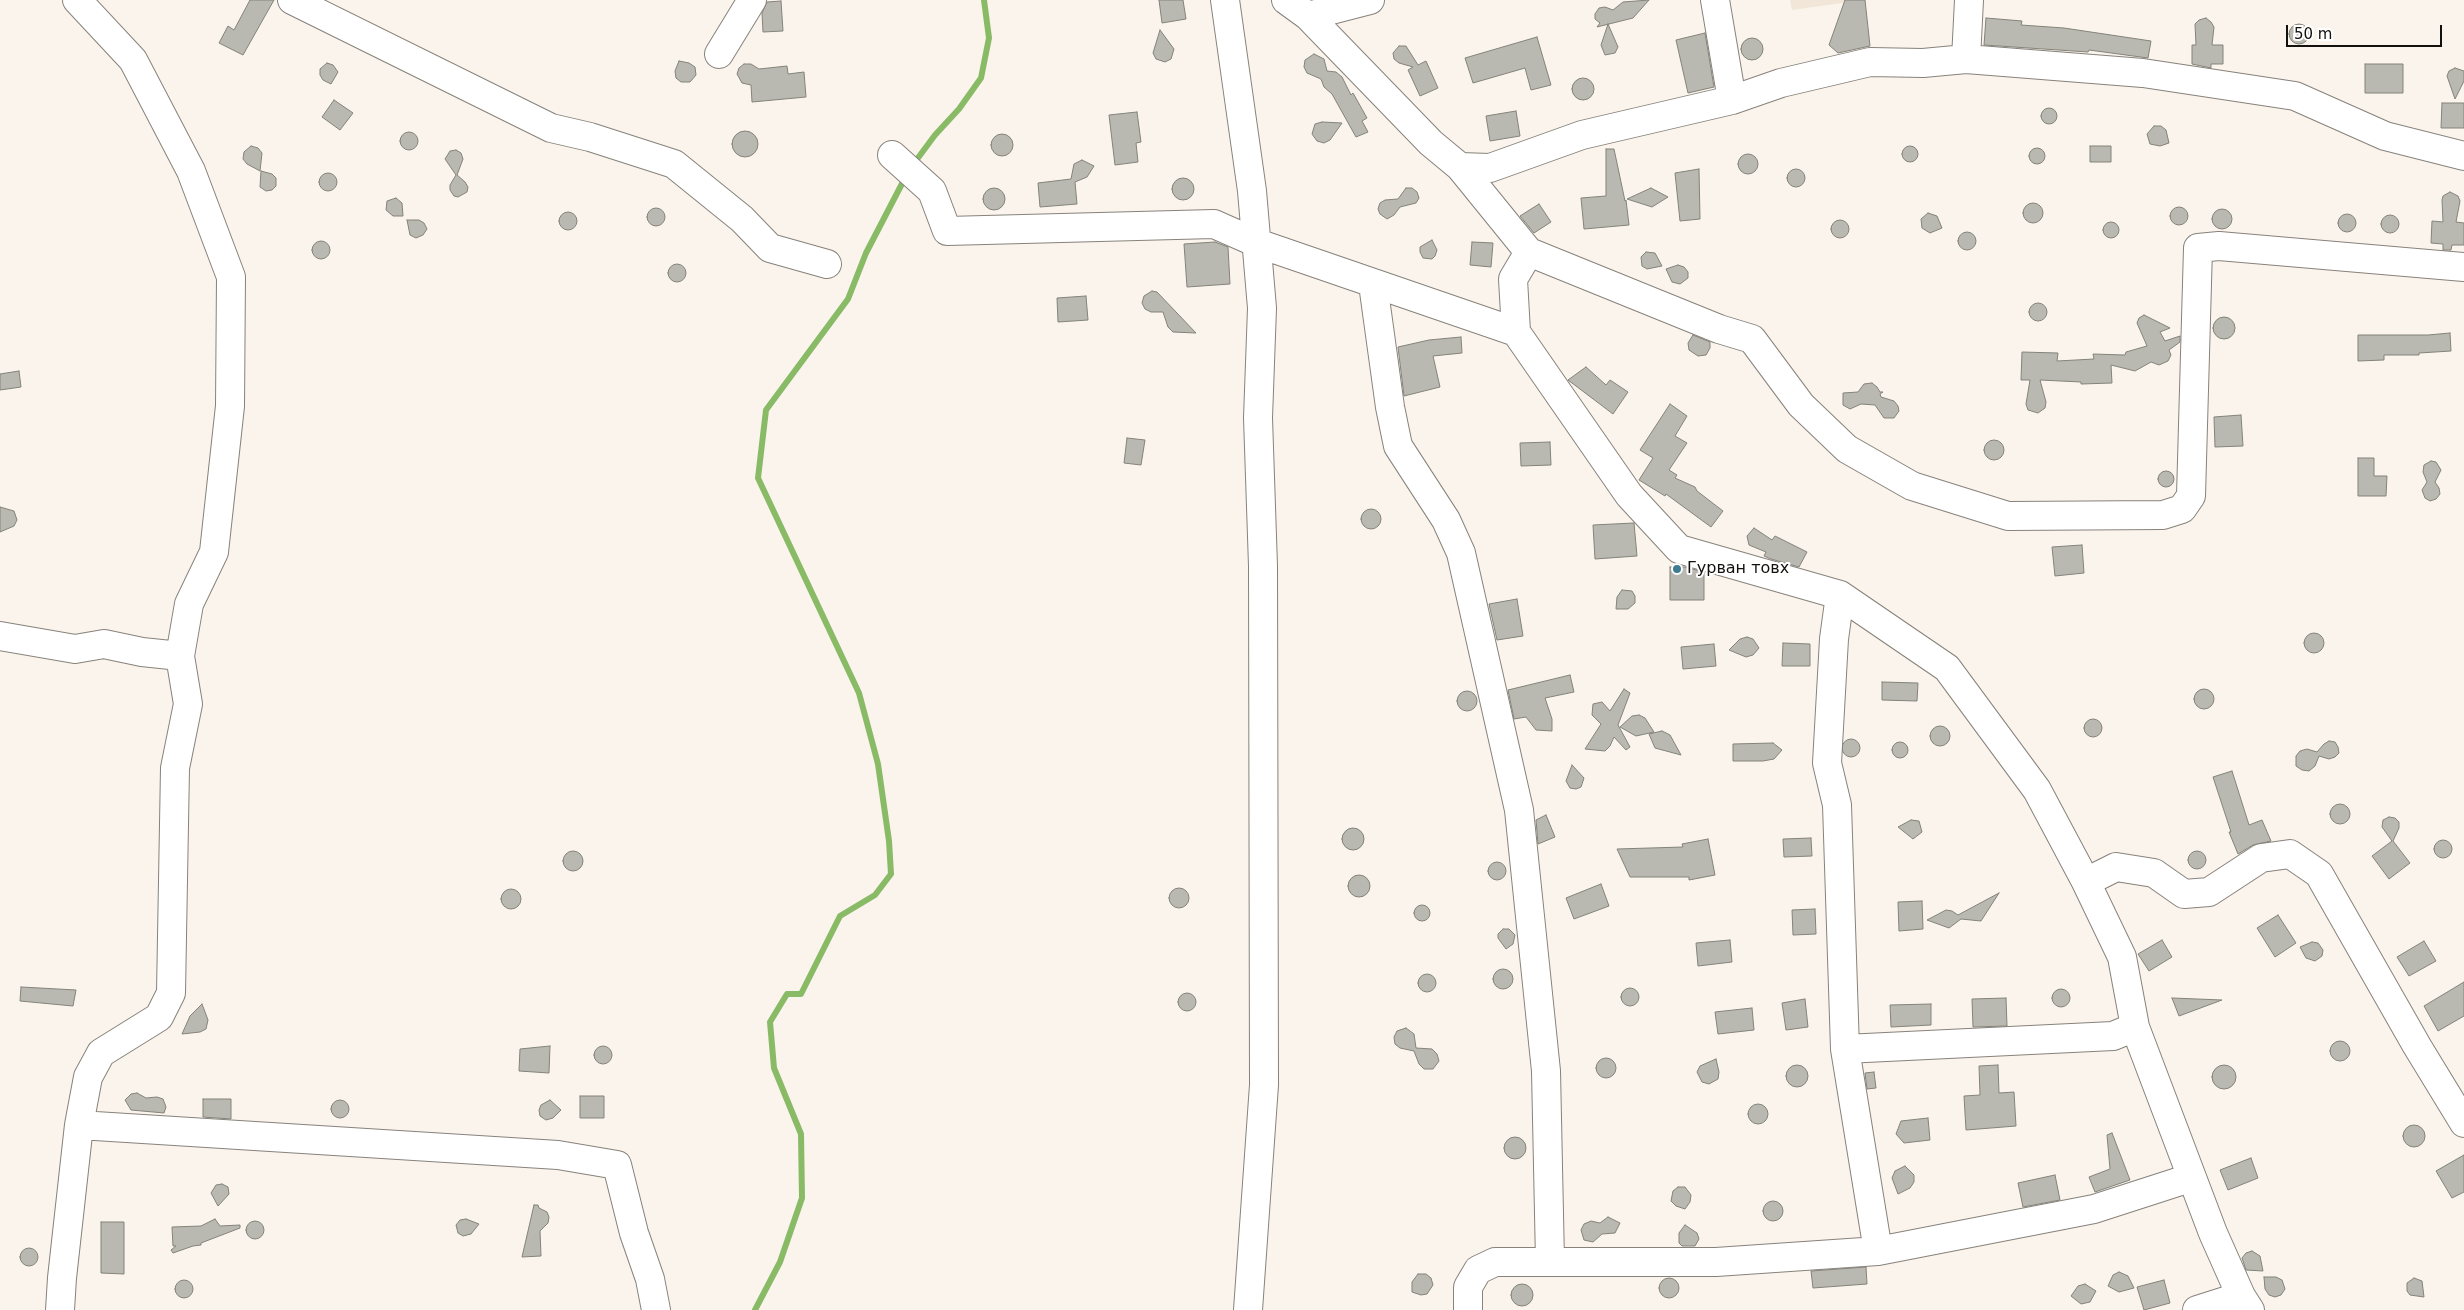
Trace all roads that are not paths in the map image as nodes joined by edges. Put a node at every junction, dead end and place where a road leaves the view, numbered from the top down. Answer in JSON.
{"nodes":[{"id":1,"x":77,"y":0,"type":"edge"},
{"id":2,"x":292,"y":0,"type":"edge"},
{"id":3,"x":752,"y":0,"type":"edge"},
{"id":4,"x":1225,"y":0,"type":"edge"},
{"id":5,"x":1286,"y":0,"type":"edge"},
{"id":6,"x":1370,"y":0,"type":"edge"},
{"id":7,"x":1715,"y":0,"type":"edge"},
{"id":8,"x":1969,"y":0,"type":"edge"},
{"id":9,"x":1308,"y":16,"type":"junction"},
{"id":10,"x":719,"y":54,"type":"dead end"},
{"id":11,"x":1966,"y":59,"type":"junction"},
{"id":12,"x":1732,"y":100,"type":"junction"},
{"id":13,"x":2464,"y":156,"type":"edge"},
{"id":14,"x":902,"y":164,"type":"dead end"},
{"id":15,"x":1460,"y":167,"type":"junction"},
{"id":16,"x":1257,"y":243,"type":"junction"},
{"id":17,"x":1529,"y":252,"type":"junction"},
{"id":18,"x":827,"y":264,"type":"dead end"},
{"id":19,"x":2464,"y":267,"type":"edge"},
{"id":20,"x":1374,"y":284,"type":"junction"},
{"id":21,"x":1516,"y":332,"type":"junction"},
{"id":22,"x":1840,"y":595,"type":"junction"},
{"id":23,"x":0,"y":636,"type":"edge"},
{"id":24,"x":180,"y":656,"type":"junction"},
{"id":25,"x":2086,"y":882,"type":"junction"},
{"id":26,"x":2136,"y":1027,"type":"junction"},
{"id":27,"x":1845,"y":1049,"type":"junction"},
{"id":28,"x":2464,"y":1123,"type":"edge"},
{"id":29,"x":80,"y":1125,"type":"junction"},
{"id":30,"x":2190,"y":1178,"type":"junction"},
{"id":31,"x":1878,"y":1250,"type":"junction"},
{"id":32,"x":1550,"y":1261,"type":"junction"},
{"id":33,"x":2245,"y":1303,"type":"edge"},
{"id":34,"x":60,"y":1310,"type":"edge"},
{"id":35,"x":656,"y":1310,"type":"edge"},
{"id":36,"x":1248,"y":1310,"type":"edge"},
{"id":37,"x":1468,"y":1310,"type":"edge"},
{"id":38,"x":2197,"y":1310,"type":"edge"}],
"edges":[{"from":1,"to":24,"type":"street"},
{"from":2,"to":18,"type":"street"},
{"from":3,"to":10,"type":"street"},
{"from":4,"to":16,"type":"street"},
{"from":5,"to":9,"type":"street"},
{"from":6,"to":9,"type":"street"},
{"from":7,"to":12,"type":"street"},
{"from":8,"to":11,"type":"street"},
{"from":9,"to":15,"type":"street"},
{"from":11,"to":12,"type":"street"},
{"from":11,"to":13,"type":"street"},
{"from":12,"to":15,"type":"street"},
{"from":14,"to":16,"type":"street"},
{"from":15,"to":17,"type":"street"},
{"from":16,"to":20,"type":"street"},
{"from":16,"to":36,"type":"street"},
{"from":17,"to":19,"type":"street"},
{"from":17,"to":21,"type":"street"},
{"from":20,"to":21,"type":"street"},
{"from":20,"to":32,"type":"street"},
{"from":21,"to":22,"type":"street"},
{"from":22,"to":25,"type":"street"},
{"from":22,"to":27,"type":"street"},
{"from":23,"to":24,"type":"street"},
{"from":24,"to":29,"type":"street"},
{"from":25,"to":26,"type":"street"},
{"from":25,"to":28,"type":"street"},
{"from":26,"to":27,"type":"street"},
{"from":26,"to":30,"type":"street"},
{"from":27,"to":31,"type":"street"},
{"from":29,"to":34,"type":"street"},
{"from":29,"to":35,"type":"street"},
{"from":30,"to":31,"type":"street"},
{"from":30,"to":33,"type":"street"},
{"from":31,"to":32,"type":"street"},
{"from":32,"to":37,"type":"street"},
{"from":33,"to":38,"type":"street"}]}
